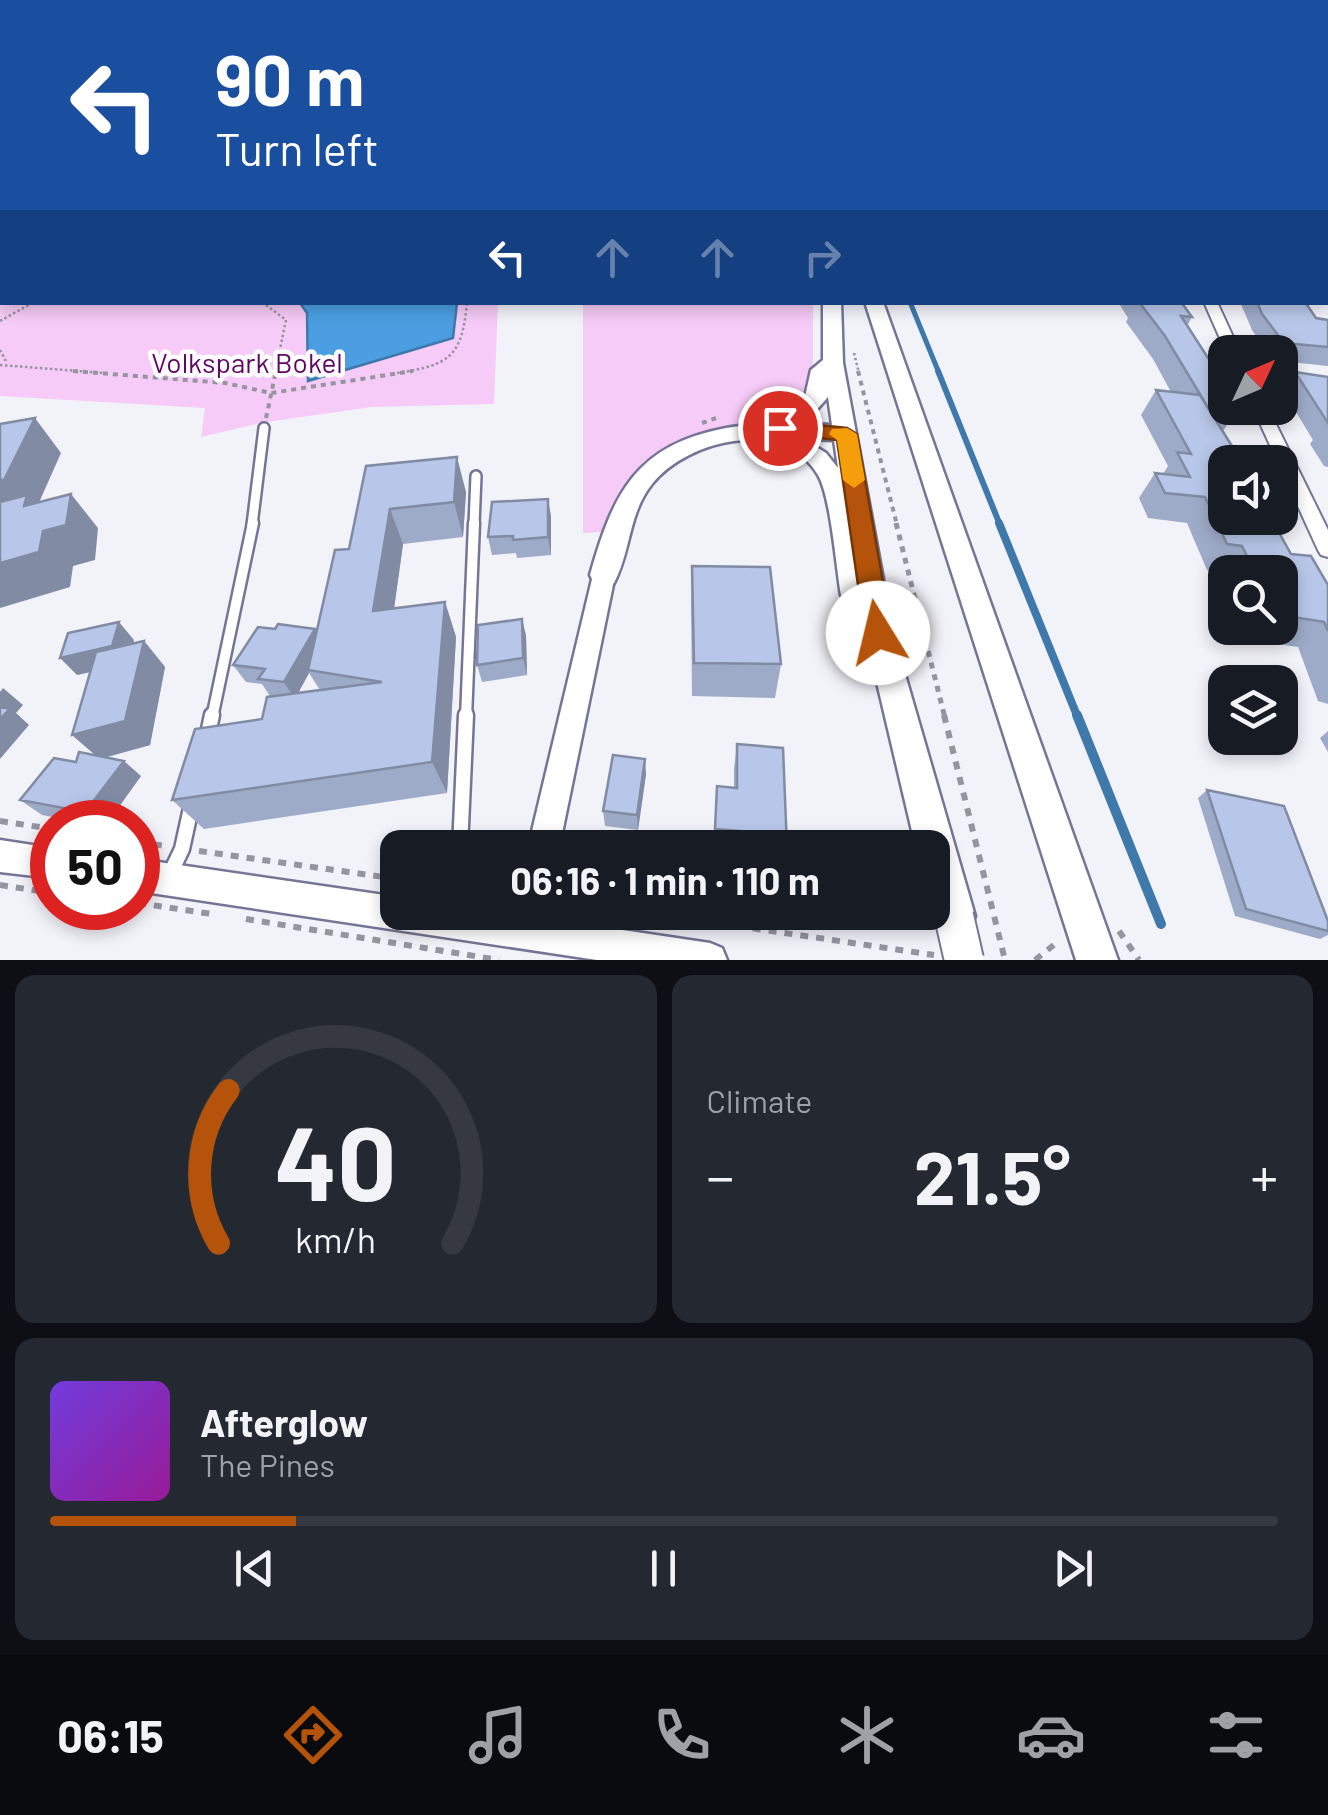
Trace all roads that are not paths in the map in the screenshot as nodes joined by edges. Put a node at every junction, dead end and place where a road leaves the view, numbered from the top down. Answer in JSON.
{"nodes":[{"id":1,"x":832,"y":305,"type":"edge"},
{"id":2,"x":875,"y":305,"type":"edge"},
{"id":3,"x":1211,"y":305,"type":"edge"},
{"id":4,"x":1225,"y":335,"type":"edge"},
{"id":5,"x":833,"y":363,"type":"junction"},
{"id":6,"x":1298,"y":378,"type":"edge"},
{"id":7,"x":1328,"y":384,"type":"edge"},
{"id":8,"x":1268,"y":425,"type":"edge"},
{"id":9,"x":264,"y":428,"type":"road end"},
{"id":10,"x":780,"y":428,"type":"junction"},
{"id":11,"x":753,"y":434,"type":"junction"},
{"id":12,"x":847,"y":434,"type":"junction"},
{"id":13,"x":476,"y":476,"type":"dead end"},
{"id":14,"x":1326,"y":542,"type":"edge"},
{"id":15,"x":604,"y":574,"type":"joint"},
{"id":16,"x":878,"y":633,"type":"junction"},
{"id":17,"x":202,"y":757,"type":"edge"},
{"id":18,"x":194,"y":794,"type":"edge"},
{"id":19,"x":461,"y":830,"type":"edge"},
{"id":20,"x":547,"y":830,"type":"edge"},
{"id":21,"x":0,"y":856,"type":"edge"},
{"id":22,"x":30,"y":860,"type":"edge"},
{"id":23,"x":160,"y":870,"type":"edge"},
{"id":24,"x":160,"y":878,"type":"edge"},
{"id":25,"x":380,"y":908,"type":"edge"},
{"id":26,"x":565,"y":930,"type":"edge"},
{"id":27,"x":1113,"y":955,"type":"edge"},
{"id":28,"x":958,"y":959,"type":"edge"},
{"id":29,"x":710,"y":960,"type":"edge"}],
"edges":[{"from":1,"to":5,"type":"main road"},
{"from":2,"to":27,"type":"main road"},
{"from":3,"to":4,"type":"street"},
{"from":5,"to":10,"type":"main road"},
{"from":5,"to":12,"type":"main road"},
{"from":6,"to":7,"type":"street"},
{"from":8,"to":14,"type":"street"},
{"from":9,"to":17,"type":"lane"},
{"from":10,"to":11,"type":"main road"},
{"from":10,"to":12,"type":"main road"},
{"from":11,"to":15,"type":"main road"},
{"from":11,"to":16,"type":"main road"},
{"from":12,"to":16,"type":"main road"},
{"from":13,"to":19,"type":"lane"},
{"from":15,"to":20,"type":"street"},
{"from":16,"to":28,"type":"main road","bridge":true},
{"from":18,"to":23,"type":"lane"},
{"from":21,"to":22,"type":"street"},
{"from":24,"to":25,"type":"street"},
{"from":26,"to":29,"type":"street"}]}
